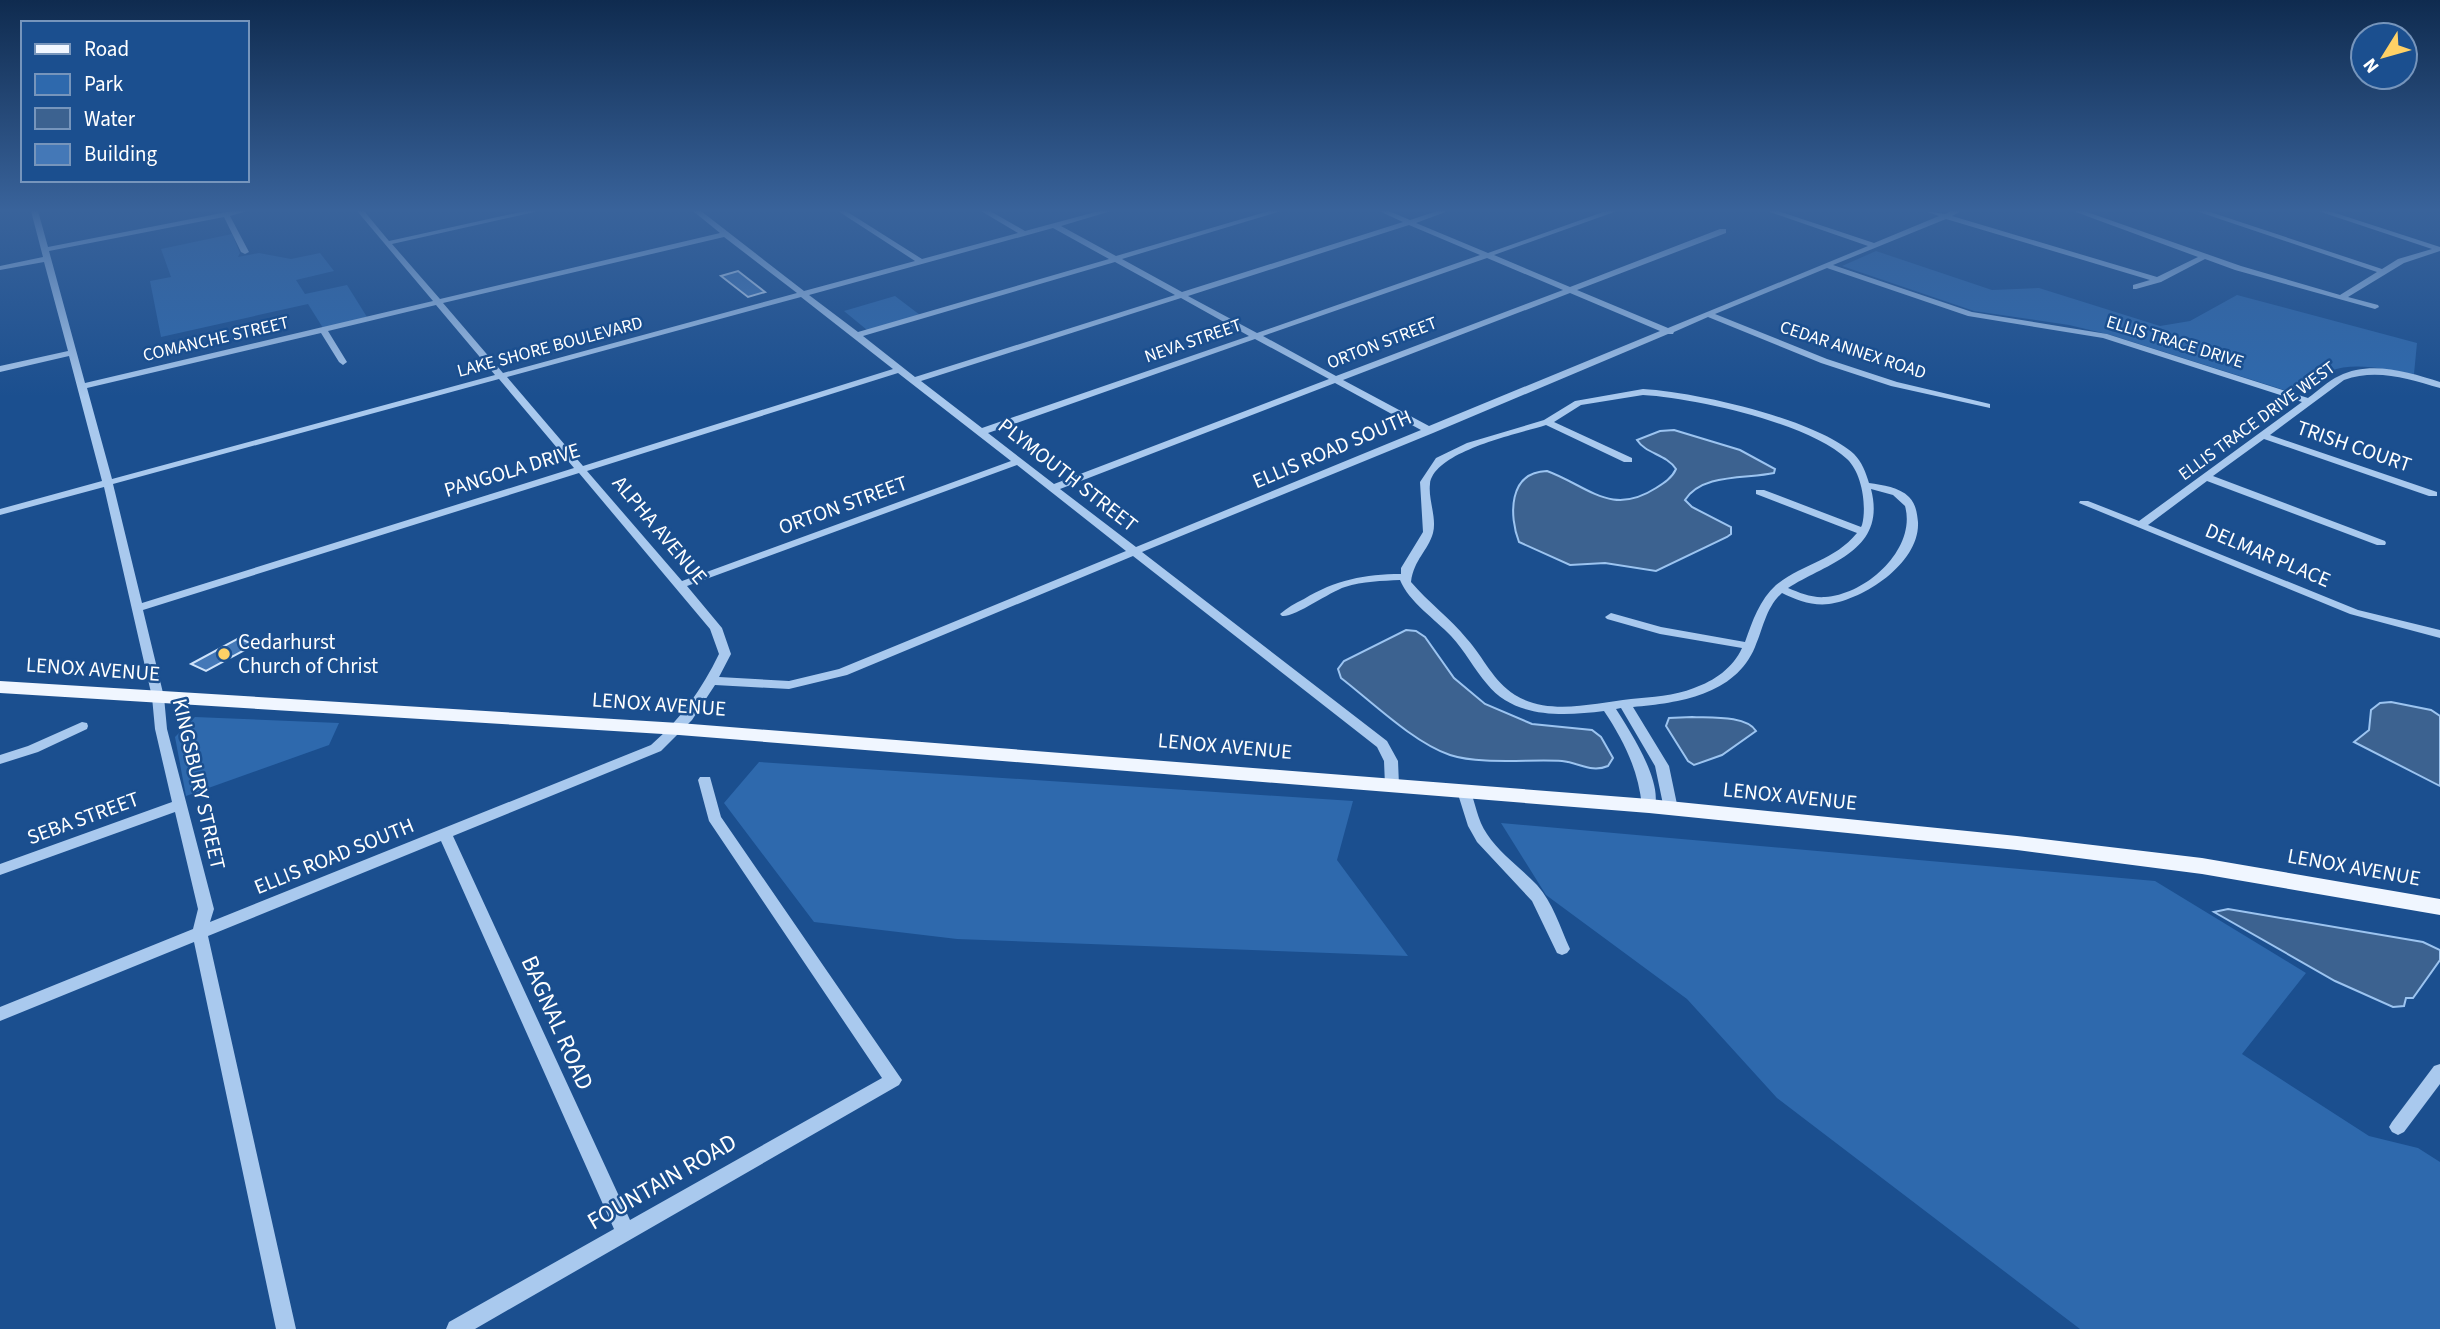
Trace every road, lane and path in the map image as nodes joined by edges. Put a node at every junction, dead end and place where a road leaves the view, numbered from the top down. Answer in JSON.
{"nodes":[{"id":1,"x":50,"y":273,"type":"edge"},
{"id":2,"x":413,"y":273,"type":"edge"},
{"id":3,"x":563,"y":273,"type":"edge"},
{"id":4,"x":777,"y":273,"type":"edge"},
{"id":5,"x":881,"y":273,"type":"edge"},
{"id":6,"x":1068,"y":273,"type":"edge"},
{"id":7,"x":1142,"y":273,"type":"edge"},
{"id":8,"x":1252,"y":273,"type":"edge"},
{"id":9,"x":1436,"y":273,"type":"edge"},
{"id":10,"x":1530,"y":273,"type":"edge"},
{"id":11,"x":1614,"y":273,"type":"edge"},
{"id":12,"x":1811,"y":273,"type":"edge"},
{"id":13,"x":1849,"y":273,"type":"edge"},
{"id":14,"x":2134,"y":273,"type":"edge"},
{"id":15,"x":2172,"y":273,"type":"edge"},
{"id":16,"x":2260,"y":273,"type":"edge"},
{"id":17,"x":2382,"y":273,"type":"edge"},
{"id":18,"x":2158,"y":280,"type":"junction"},
{"id":19,"x":2136,"y":287,"type":"dead end"},
{"id":20,"x":1570,"y":290,"type":"junction"},
{"id":21,"x":805,"y":294,"type":"junction"},
{"id":22,"x":1183,"y":295,"type":"junction"},
{"id":23,"x":2340,"y":298,"type":"junction"},
{"id":24,"x":437,"y":303,"type":"junction"},
{"id":25,"x":2375,"y":307,"type":"dead end"},
{"id":26,"x":1710,"y":315,"type":"junction"},
{"id":27,"x":323,"y":330,"type":"junction"},
{"id":28,"x":1670,"y":332,"type":"junction"},
{"id":29,"x":858,"y":335,"type":"junction"},
{"id":30,"x":1256,"y":336,"type":"junction"},
{"id":31,"x":72,"y":353,"type":"junction"},
{"id":32,"x":343,"y":362,"type":"dead end"},
{"id":33,"x":0,"y":369,"type":"edge"},
{"id":34,"x":901,"y":369,"type":"junction"},
{"id":35,"x":499,"y":377,"type":"junction"},
{"id":36,"x":915,"y":380,"type":"junction"},
{"id":37,"x":1335,"y":380,"type":"junction"},
{"id":38,"x":2440,"y":384,"type":"edge"},
{"id":39,"x":82,"y":387,"type":"junction"},
{"id":40,"x":2308,"y":401,"type":"junction"},
{"id":41,"x":1987,"y":406,"type":"dead end"},
{"id":42,"x":1547,"y":422,"type":"junction"},
{"id":43,"x":1430,"y":431,"type":"junction"},
{"id":44,"x":981,"y":432,"type":"junction"},
{"id":45,"x":2262,"y":435,"type":"junction"},
{"id":46,"x":1628,"y":460,"type":"dead end"},
{"id":47,"x":1019,"y":461,"type":"junction"},
{"id":48,"x":580,"y":469,"type":"junction"},
{"id":49,"x":2206,"y":477,"type":"junction"},
{"id":50,"x":107,"y":483,"type":"junction"},
{"id":51,"x":1865,"y":485,"type":"junction"},
{"id":52,"x":1054,"y":488,"type":"junction"},
{"id":53,"x":1759,"y":492,"type":"dead end"},
{"id":54,"x":2433,"y":494,"type":"dead end"},
{"id":55,"x":2084,"y":503,"type":"dead end"},
{"id":56,"x":0,"y":512,"type":"edge"},
{"id":57,"x":2142,"y":524,"type":"junction"},
{"id":58,"x":1864,"y":532,"type":"junction"},
{"id":59,"x":2381,"y":543,"type":"dead end"},
{"id":60,"x":1135,"y":552,"type":"junction"},
{"id":61,"x":1404,"y":577,"type":"junction"},
{"id":62,"x":680,"y":585,"type":"junction"},
{"id":63,"x":1779,"y":588,"type":"junction"},
{"id":64,"x":136,"y":609,"type":"junction"},
{"id":65,"x":1286,"y":614,"type":"dead end"},
{"id":66,"x":1611,"y":617,"type":"dead end"},
{"id":67,"x":2440,"y":634,"type":"edge"},
{"id":68,"x":1750,"y":646,"type":"junction"},
{"id":69,"x":712,"y":681,"type":"junction"},
{"id":70,"x":0,"y":687,"type":"edge"},
{"id":71,"x":158,"y":697,"type":"junction"},
{"id":72,"x":1625,"y":704,"type":"junction"},
{"id":73,"x":1606,"y":706,"type":"junction"},
{"id":74,"x":82,"y":726,"type":"dead end"},
{"id":75,"x":679,"y":729,"type":"junction"},
{"id":76,"x":0,"y":760,"type":"edge"},
{"id":77,"x":705,"y":780,"type":"dead end"},
{"id":78,"x":1391,"y":785,"type":"junction"},
{"id":79,"x":1464,"y":791,"type":"junction"},
{"id":80,"x":179,"y":805,"type":"junction"},
{"id":81,"x":1649,"y":806,"type":"junction"},
{"id":82,"x":1671,"y":809,"type":"junction"},
{"id":83,"x":445,"y":835,"type":"junction"},
{"id":84,"x":0,"y":870,"type":"edge"},
{"id":85,"x":2440,"y":907,"type":"edge"},
{"id":86,"x":200,"y":932,"type":"junction"},
{"id":87,"x":1562,"y":949,"type":"dead end"},
{"id":88,"x":0,"y":1014,"type":"edge"},
{"id":89,"x":2440,"y":1071,"type":"edge"},
{"id":90,"x":2398,"y":1127,"type":"dead end"},
{"id":91,"x":625,"y":1231,"type":"junction"},
{"id":92,"x":286,"y":1329,"type":"edge"},
{"id":93,"x":456,"y":1329,"type":"edge"}],
"edges":[{"from":1,"to":31,"type":"street","name":"KINGSBURY STREET"},
{"from":2,"to":24,"type":"street","name":"ALPHA AVENUE"},
{"from":3,"to":24,"type":"street","name":"COMANCHE STREET"},
{"from":4,"to":21,"type":"street","name":"PLYMOUTH STREET"},
{"from":5,"to":21,"type":"street","name":"LAKE SHORE BOULEVARD"},
{"from":6,"to":29,"type":"street"},
{"from":7,"to":22,"type":"street"},
{"from":8,"to":22,"type":"street"},
{"from":9,"to":30,"type":"street","name":"NEVA STREET"},
{"from":10,"to":20,"type":"street"},
{"from":11,"to":20,"type":"street","name":"ORTON STREET"},
{"from":12,"to":26,"type":"street","name":"ELLIS ROAD SOUTH"},
{"from":13,"to":40,"type":"street","name":"ELLIS TRACE DRIVE"},
{"from":14,"to":18,"type":"street"},
{"from":15,"to":18,"type":"street"},
{"from":16,"to":23,"type":"street"},
{"from":17,"to":23,"type":"street"},
{"from":18,"to":19,"type":"street"},
{"from":20,"to":28,"type":"street"},
{"from":20,"to":37,"type":"street","name":"ORTON STREET"},
{"from":21,"to":29,"type":"street","name":"PLYMOUTH STREET"},
{"from":21,"to":35,"type":"street","name":"LAKE SHORE BOULEVARD"},
{"from":22,"to":30,"type":"street"},
{"from":22,"to":36,"type":"street"},
{"from":23,"to":25,"type":"street"},
{"from":24,"to":27,"type":"street","name":"COMANCHE STREET"},
{"from":24,"to":35,"type":"street","name":"ALPHA AVENUE"},
{"from":26,"to":28,"type":"street","name":"ELLIS ROAD SOUTH"},
{"from":26,"to":41,"type":"street","name":"CEDAR ANNEX ROAD"},
{"from":27,"to":32,"type":"street"},
{"from":27,"to":39,"type":"street","name":"COMANCHE STREET"},
{"from":28,"to":43,"type":"street","name":"ELLIS ROAD SOUTH"},
{"from":29,"to":34,"type":"street","name":"PLYMOUTH STREET"},
{"from":30,"to":37,"type":"street"},
{"from":30,"to":44,"type":"street","name":"NEVA STREET"},
{"from":31,"to":33,"type":"street"},
{"from":31,"to":39,"type":"street","name":"KINGSBURY STREET"},
{"from":34,"to":36,"type":"street","name":"PLYMOUTH STREET"},
{"from":34,"to":48,"type":"street","name":"PANGOLA DRIVE"},
{"from":35,"to":48,"type":"street","name":"ALPHA AVENUE"},
{"from":35,"to":50,"type":"street","name":"LAKE SHORE BOULEVARD"},
{"from":36,"to":44,"type":"street","name":"PLYMOUTH STREET"},
{"from":37,"to":43,"type":"street"},
{"from":37,"to":52,"type":"street","name":"ORTON STREET"},
{"from":38,"to":40,"type":"street","name":"ELLIS TRACE DRIVE WEST"},
{"from":39,"to":50,"type":"street","name":"KINGSBURY STREET"},
{"from":40,"to":45,"type":"street","name":"ELLIS TRACE DRIVE WEST"},
{"from":42,"to":46,"type":"street"},
{"from":42,"to":51,"type":"street"},
{"from":42,"to":61,"type":"street"},
{"from":43,"to":60,"type":"street","name":"ELLIS ROAD SOUTH"},
{"from":44,"to":47,"type":"street","name":"PLYMOUTH STREET"},
{"from":45,"to":49,"type":"street","name":"ELLIS TRACE DRIVE WEST"},
{"from":45,"to":54,"type":"street","name":"TRISH COURT"},
{"from":47,"to":52,"type":"street","name":"PLYMOUTH STREET"},
{"from":47,"to":62,"type":"street","name":"ORTON STREET"},
{"from":48,"to":62,"type":"street","name":"ALPHA AVENUE"},
{"from":48,"to":64,"type":"street","name":"PANGOLA DRIVE"},
{"from":49,"to":57,"type":"street","name":"ELLIS TRACE DRIVE WEST"},
{"from":49,"to":59,"type":"street"},
{"from":50,"to":56,"type":"street","name":"LAKE SHORE BOULEVARD"},
{"from":50,"to":64,"type":"street","name":"KINGSBURY STREET"},
{"from":51,"to":58,"type":"street"},
{"from":51,"to":63,"type":"street"},
{"from":52,"to":60,"type":"street","name":"PLYMOUTH STREET"},
{"from":53,"to":58,"type":"street"},
{"from":55,"to":57,"type":"street","name":"DELMAR PLACE"},
{"from":57,"to":67,"type":"street","name":"DELMAR PLACE"},
{"from":58,"to":63,"type":"street"},
{"from":60,"to":69,"type":"street","name":"ELLIS ROAD SOUTH"},
{"from":60,"to":78,"type":"street","name":"PLYMOUTH STREET"},
{"from":61,"to":65,"type":"street"},
{"from":61,"to":73,"type":"street"},
{"from":62,"to":69,"type":"street","name":"ALPHA AVENUE"},
{"from":63,"to":68,"type":"street"},
{"from":64,"to":71,"type":"street","name":"KINGSBURY STREET"},
{"from":66,"to":68,"type":"street"},
{"from":68,"to":72,"type":"street"},
{"from":69,"to":75,"type":"street","name":"ALPHA AVENUE"},
{"from":70,"to":71,"type":"main road","name":"LENOX AVENUE"},
{"from":71,"to":75,"type":"main road","name":"LENOX AVENUE"},
{"from":71,"to":80,"type":"street","name":"KINGSBURY STREET"},
{"from":72,"to":73,"type":"street"},
{"from":72,"to":82,"type":"street"},
{"from":73,"to":81,"type":"street"},
{"from":74,"to":76,"type":"street"},
{"from":75,"to":78,"type":"main road","name":"LENOX AVENUE"},
{"from":75,"to":83,"type":"street","name":"ELLIS ROAD SOUTH"},
{"from":77,"to":91,"type":"street","name":"FOUNTAIN ROAD"},
{"from":78,"to":79,"type":"main road","name":"LENOX AVENUE"},
{"from":79,"to":81,"type":"main road","name":"LENOX AVENUE"},
{"from":79,"to":87,"type":"street"},
{"from":80,"to":84,"type":"street","name":"SEBA STREET"},
{"from":80,"to":86,"type":"street","name":"KINGSBURY STREET"},
{"from":81,"to":82,"type":"main road","name":"LENOX AVENUE"},
{"from":82,"to":85,"type":"main road","name":"LENOX AVENUE"},
{"from":83,"to":86,"type":"street","name":"ELLIS ROAD SOUTH"},
{"from":83,"to":91,"type":"street","name":"BAGNAL ROAD"},
{"from":86,"to":88,"type":"street","name":"ELLIS ROAD SOUTH"},
{"from":86,"to":92,"type":"street","name":"KINGSBURY STREET"},
{"from":89,"to":90,"type":"street"},
{"from":91,"to":93,"type":"street","name":"FOUNTAIN ROAD"}]}
